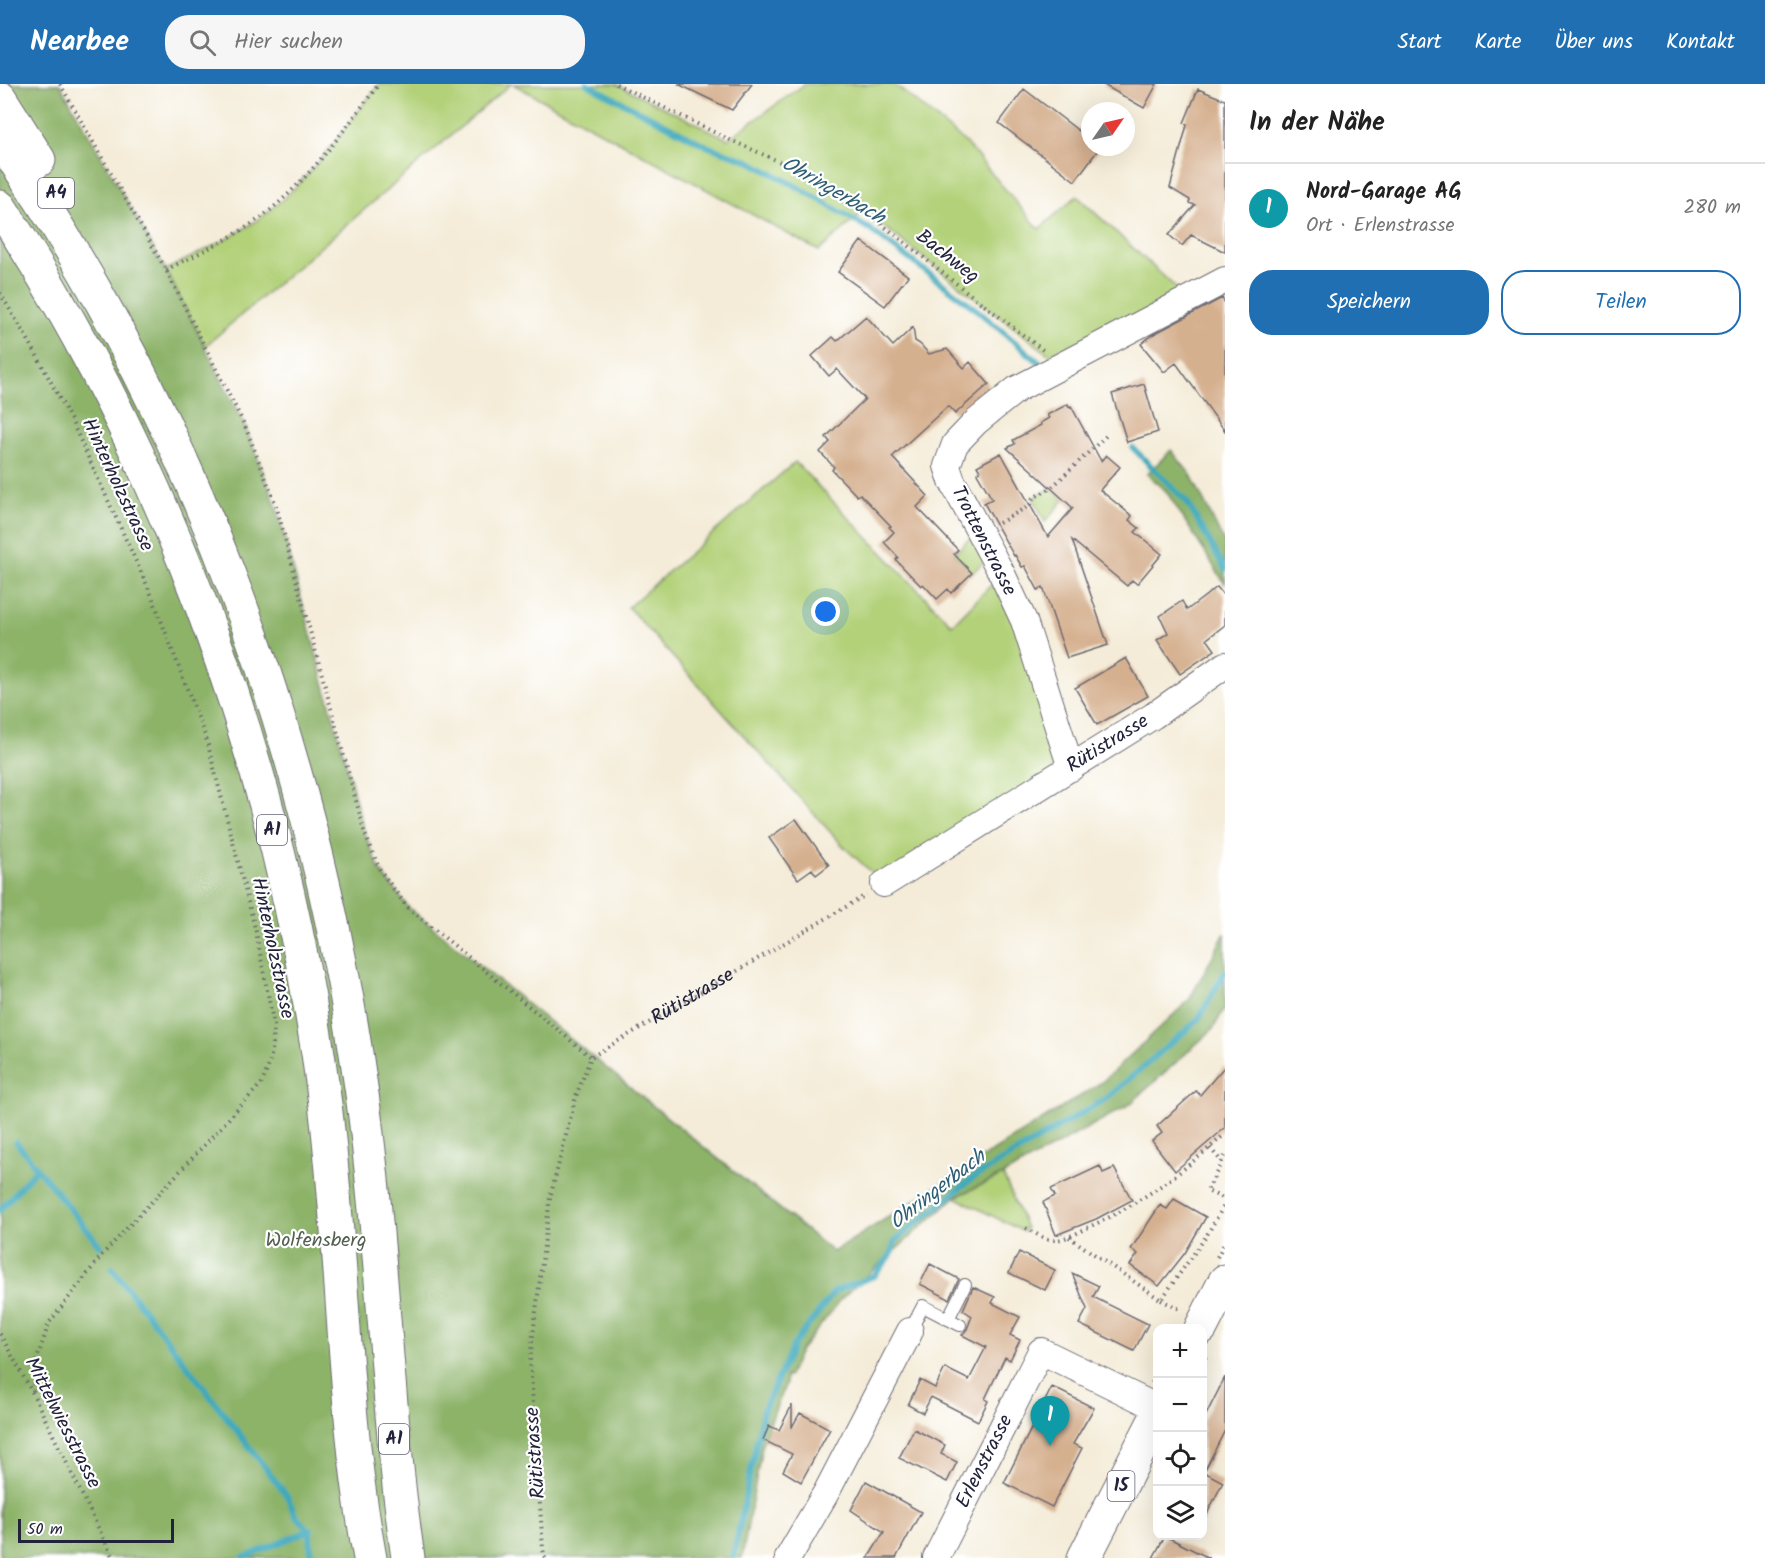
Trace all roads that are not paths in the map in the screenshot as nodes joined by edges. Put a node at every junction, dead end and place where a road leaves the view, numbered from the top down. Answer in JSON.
{"nodes":[{"id":1,"x":0,"y":98,"type":"edge"},
{"id":2,"x":0,"y":139,"type":"edge"},
{"id":3,"x":0,"y":207,"type":"edge"},
{"id":4,"x":1225,"y":280,"type":"edge"},
{"id":5,"x":98,"y":297,"type":"junction"},
{"id":6,"x":1225,"y":665,"type":"edge"},
{"id":7,"x":1071,"y":768,"type":"junction"},
{"id":8,"x":885,"y":884,"type":"road end"},
{"id":9,"x":1225,"y":1281,"type":"edge"},
{"id":10,"x":965,"y":1285,"type":"dead end"},
{"id":11,"x":948,"y":1319,"type":"junction"},
{"id":12,"x":1194,"y":1321,"type":"edge"},
{"id":13,"x":960,"y":1325,"type":"dead end"},
{"id":14,"x":910,"y":1331,"type":"joint"},
{"id":15,"x":1153,"y":1406,"type":"edge"},
{"id":16,"x":1153,"y":1424,"type":"edge"},
{"id":17,"x":360,"y":1505,"type":"junction"},
{"id":18,"x":355,"y":1558,"type":"edge"},
{"id":19,"x":370,"y":1558,"type":"edge"},
{"id":20,"x":408,"y":1558,"type":"edge"},
{"id":21,"x":788,"y":1558,"type":"edge"},
{"id":22,"x":936,"y":1558,"type":"edge"},
{"id":23,"x":1084,"y":1558,"type":"edge"}],
"edges":[{"from":1,"to":5,"type":"main road","number":"A4"},
{"from":2,"to":5,"type":"main road","number":"A1"},
{"from":3,"to":17,"type":"main road","number":"A1"},
{"from":4,"to":7,"type":"street","name":"Trottenstrasse"},
{"from":5,"to":20,"type":"main road","number":"A1"},
{"from":6,"to":7,"type":"street","name":"Rütistrasse"},
{"from":7,"to":8,"type":"street","name":"Rütistrasse"},
{"from":9,"to":12,"type":"main road"},
{"from":10,"to":11,"type":"lane"},
{"from":11,"to":13,"type":"lane"},
{"from":11,"to":14,"type":"lane"},
{"from":14,"to":21,"type":"street"},
{"from":15,"to":22,"type":"street","name":"Erlenstrasse"},
{"from":16,"to":23,"type":"main road","number":"15"},
{"from":17,"to":18,"type":"main road","number":"A1"},
{"from":17,"to":19,"type":"main road","number":"A1"}]}
